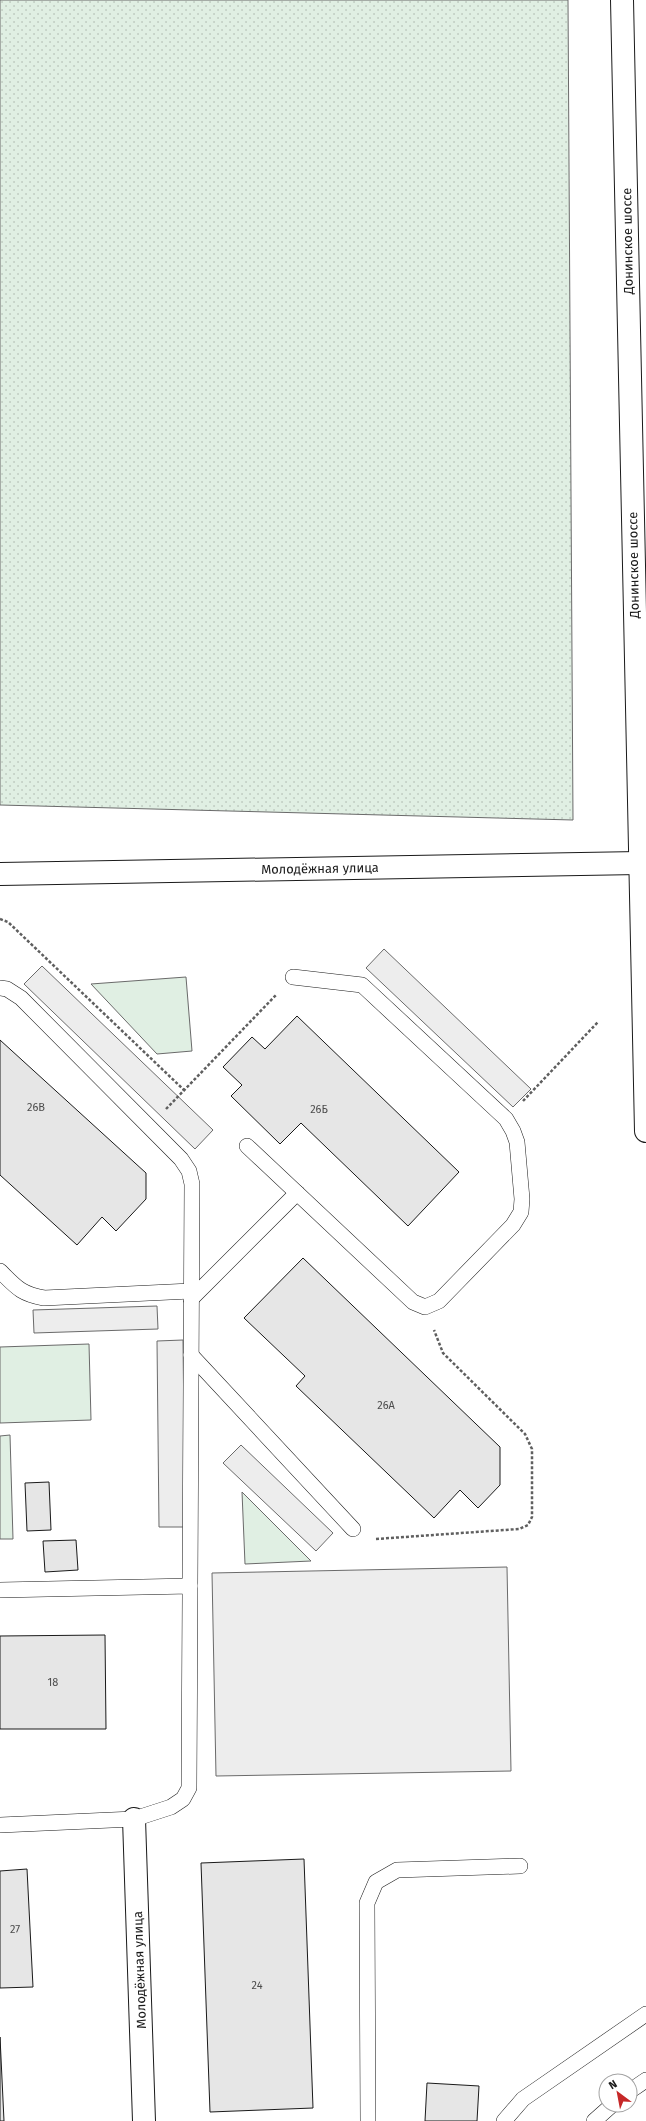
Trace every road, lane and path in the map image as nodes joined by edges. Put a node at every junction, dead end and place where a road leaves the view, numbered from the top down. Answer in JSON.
{"nodes":[{"id":1,"x":622,"y":0,"type":"edge"},
{"id":2,"x":642,"y":766,"type":"edge"},
{"id":3,"x":639,"y":863,"type":"junction"},
{"id":4,"x":0,"y":874,"type":"edge"},
{"id":5,"x":0,"y":919,"type":"edge"},
{"id":6,"x":294,"y":977,"type":"joint"},
{"id":7,"x":0,"y":988,"type":"edge"},
{"id":8,"x":598,"y":1022,"type":"dead end"},
{"id":9,"x":184,"y":1090,"type":"junction"},
{"id":10,"x":506,"y":1119,"type":"junction"},
{"id":11,"x":149,"y":1127,"type":"junction"},
{"id":12,"x":646,"y":1131,"type":"edge"},
{"id":13,"x":247,"y":1146,"type":"dead end"},
{"id":14,"x":297,"y":1193,"type":"junction"},
{"id":15,"x":0,"y":1271,"type":"edge"},
{"id":16,"x":191,"y":1295,"type":"junction"},
{"id":17,"x":425,"y":1307,"type":"junction"},
{"id":18,"x":191,"y":1355,"type":"junction"},
{"id":19,"x":353,"y":1529,"type":"joint"},
{"id":20,"x":190,"y":1586,"type":"junction"},
{"id":21,"x":0,"y":1590,"type":"edge"},
{"id":22,"x":134,"y":1819,"type":"junction"},
{"id":23,"x":0,"y":1825,"type":"edge"},
{"id":24,"x":520,"y":1866,"type":"dead end"},
{"id":25,"x":646,"y":2014,"type":"edge"},
{"id":26,"x":603,"y":2113,"type":"edge"},
{"id":27,"x":144,"y":2121,"type":"edge"},
{"id":28,"x":368,"y":2121,"type":"edge"},
{"id":29,"x":504,"y":2121,"type":"edge"},
{"id":30,"x":594,"y":2121,"type":"edge"}],
"edges":[{"from":1,"to":2,"type":"main road","name":"Донинское шоссе"},
{"from":2,"to":3,"type":"main road","name":"Донинское шоссе"},
{"from":3,"to":4,"type":"main road","name":"Молодёжная улица"},
{"from":3,"to":12,"type":"main road","name":"Донинское шоссе"},
{"from":5,"to":9,"type":"path"},
{"from":6,"to":9,"type":"path"},
{"from":6,"to":10,"type":"lane"},
{"from":7,"to":11,"type":"lane"},
{"from":8,"to":10,"type":"path"},
{"from":9,"to":11,"type":"path"},
{"from":10,"to":17,"type":"lane"},
{"from":11,"to":16,"type":"lane"},
{"from":13,"to":14,"type":"lane"},
{"from":14,"to":16,"type":"lane"},
{"from":14,"to":17,"type":"lane"},
{"from":15,"to":16,"type":"lane"},
{"from":16,"to":18,"type":"lane"},
{"from":17,"to":19,"type":"path"},
{"from":18,"to":19,"type":"lane"},
{"from":18,"to":20,"type":"lane"},
{"from":20,"to":21,"type":"lane"},
{"from":20,"to":22,"type":"lane"},
{"from":22,"to":23,"type":"lane"},
{"from":22,"to":27,"type":"main road","name":"Молодёжная улица"},
{"from":24,"to":28,"type":"lane"},
{"from":25,"to":29,"type":"lane"},
{"from":26,"to":30,"type":"lane"}]}
